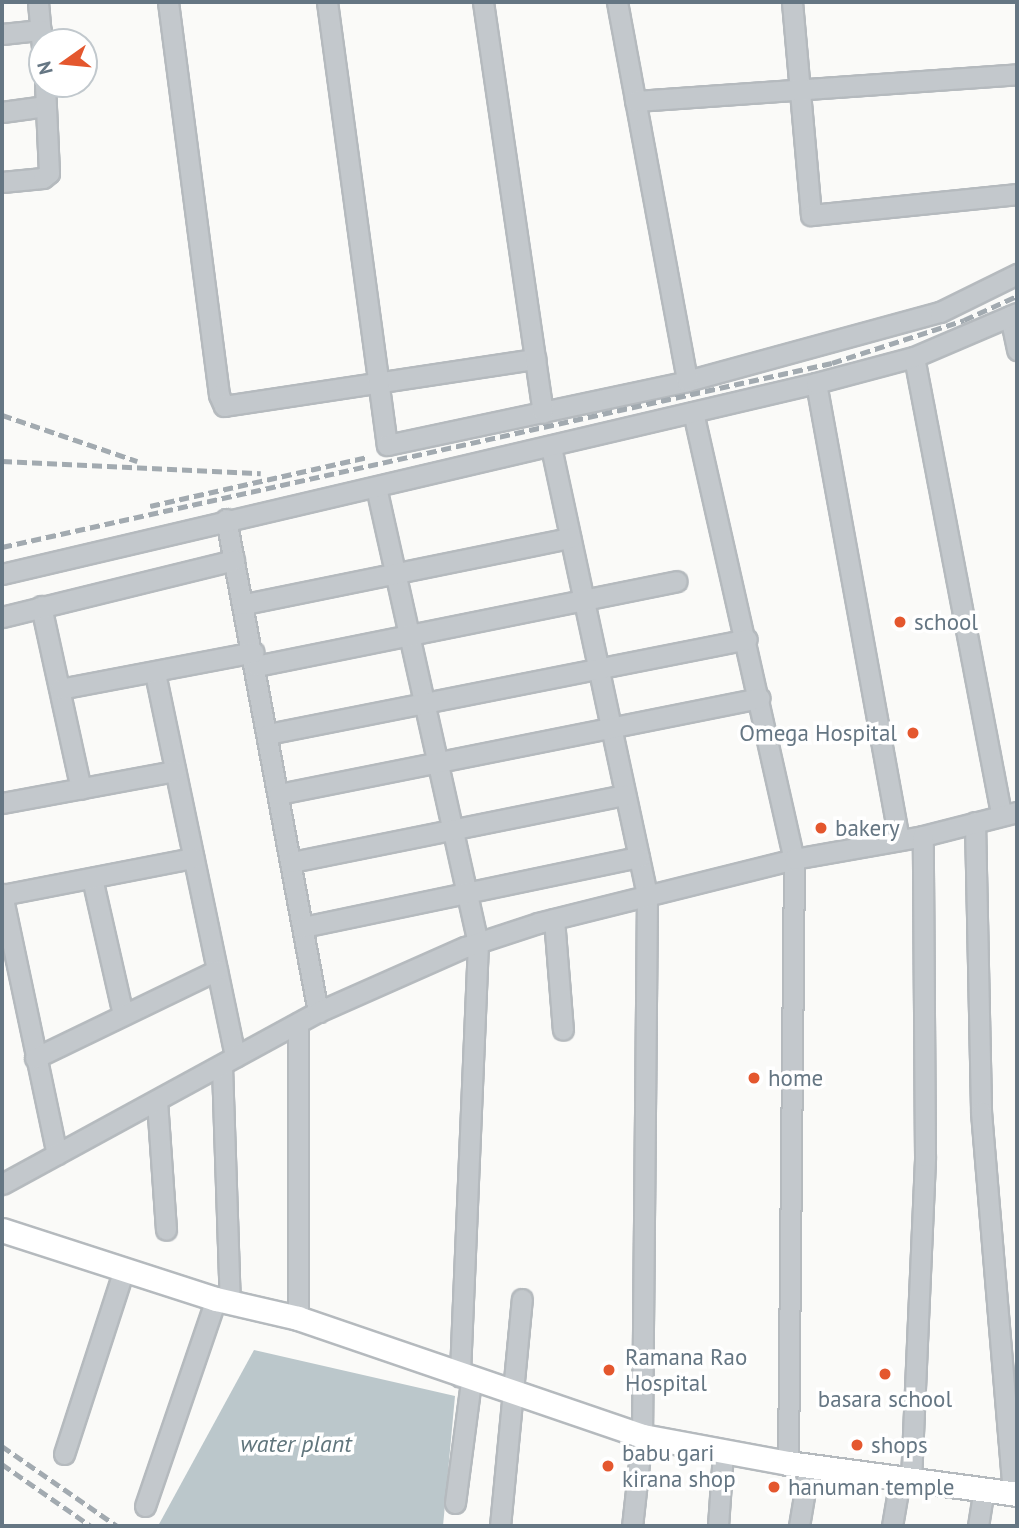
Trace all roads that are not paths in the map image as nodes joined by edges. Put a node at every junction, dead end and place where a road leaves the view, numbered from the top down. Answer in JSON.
{"nodes":[{"id":1,"x":38,"y":2,"type":"edge"},
{"id":2,"x":168,"y":2,"type":"edge"},
{"id":3,"x":327,"y":2,"type":"edge"},
{"id":4,"x":483,"y":2,"type":"edge"},
{"id":5,"x":617,"y":2,"type":"edge"},
{"id":6,"x":792,"y":2,"type":"edge"},
{"id":7,"x":40,"y":28,"type":"edge"},
{"id":8,"x":2,"y":34,"type":"edge"},
{"id":9,"x":28,"y":37,"type":"edge"},
{"id":10,"x":1017,"y":74,"type":"edge"},
{"id":11,"x":801,"y":90,"type":"junction"},
{"id":12,"x":46,"y":98,"type":"edge"},
{"id":13,"x":635,"y":101,"type":"junction"},
{"id":14,"x":46,"y":106,"type":"junction"},
{"id":15,"x":2,"y":111,"type":"edge"},
{"id":16,"x":2,"y":182,"type":"edge"},
{"id":17,"x":1017,"y":194,"type":"edge"},
{"id":18,"x":1017,"y":274,"type":"edge"},
{"id":19,"x":1014,"y":314,"type":"edge"},
{"id":20,"x":1017,"y":350,"type":"edge"},
{"id":21,"x":914,"y":357,"type":"junction"},
{"id":22,"x":535,"y":359,"type":"junction"},
{"id":23,"x":687,"y":381,"type":"junction"},
{"id":24,"x":816,"y":383,"type":"junction"},
{"id":25,"x":379,"y":384,"type":"junction"},
{"id":26,"x":693,"y":412,"type":"junction"},
{"id":27,"x":543,"y":413,"type":"junction"},
{"id":28,"x":551,"y":447,"type":"junction"},
{"id":29,"x":376,"y":487,"type":"junction"},
{"id":30,"x":226,"y":519,"type":"junction"},
{"id":31,"x":570,"y":538,"type":"junction"},
{"id":32,"x":234,"y":560,"type":"junction"},
{"id":33,"x":2,"y":573,"type":"edge"},
{"id":34,"x":396,"y":576,"type":"junction"},
{"id":35,"x":677,"y":581,"type":"dead end"},
{"id":36,"x":584,"y":602,"type":"junction"},
{"id":37,"x":245,"y":604,"type":"junction"},
{"id":38,"x":41,"y":606,"type":"junction"},
{"id":39,"x":2,"y":617,"type":"edge"},
{"id":40,"x":409,"y":638,"type":"junction"},
{"id":41,"x":747,"y":639,"type":"junction"},
{"id":42,"x":255,"y":659,"type":"junction"},
{"id":43,"x":598,"y":666,"type":"junction"},
{"id":44,"x":155,"y":673,"type":"junction"},
{"id":45,"x":60,"y":690,"type":"junction"},
{"id":46,"x":760,"y":698,"type":"junction"},
{"id":47,"x":423,"y":704,"type":"junction"},
{"id":48,"x":611,"y":730,"type":"junction"},
{"id":49,"x":268,"y":734,"type":"junction"},
{"id":50,"x":435,"y":764,"type":"junction"},
{"id":51,"x":175,"y":771,"type":"junction"},
{"id":52,"x":81,"y":789,"type":"junction"},
{"id":53,"x":279,"y":794,"type":"junction"},
{"id":54,"x":625,"y":795,"type":"junction"},
{"id":55,"x":2,"y":803,"type":"edge"},
{"id":56,"x":1009,"y":814,"type":"edge"},
{"id":57,"x":975,"y":822,"type":"junction"},
{"id":58,"x":451,"y":829,"type":"junction"},
{"id":59,"x":923,"y":836,"type":"junction"},
{"id":60,"x":900,"y":840,"type":"junction"},
{"id":61,"x":639,"y":857,"type":"junction"},
{"id":62,"x":193,"y":859,"type":"junction"},
{"id":63,"x":794,"y":859,"type":"junction"},
{"id":64,"x":292,"y":862,"type":"junction"},
{"id":65,"x":92,"y":878,"type":"junction"},
{"id":66,"x":465,"y":891,"type":"junction"},
{"id":67,"x":2,"y":894,"type":"edge"},
{"id":68,"x":647,"y":896,"type":"junction"},
{"id":69,"x":554,"y":919,"type":"junction"},
{"id":70,"x":303,"y":927,"type":"junction"},
{"id":71,"x":478,"y":943,"type":"junction"},
{"id":72,"x":217,"y":971,"type":"junction"},
{"id":73,"x":318,"y":1012,"type":"junction"},
{"id":74,"x":123,"y":1015,"type":"junction"},
{"id":75,"x":298,"y":1023,"type":"junction"},
{"id":76,"x":563,"y":1030,"type":"dead end"},
{"id":77,"x":35,"y":1058,"type":"junction"},
{"id":78,"x":229,"y":1061,"type":"junction"},
{"id":79,"x":157,"y":1101,"type":"junction"},
{"id":80,"x":57,"y":1154,"type":"junction"},
{"id":81,"x":2,"y":1184,"type":"edge"},
{"id":82,"x":2,"y":1230,"type":"edge"},
{"id":83,"x":166,"y":1230,"type":"dead end"},
{"id":84,"x":124,"y":1269,"type":"junction"},
{"id":85,"x":522,"y":1299,"type":"dead end"},
{"id":86,"x":223,"y":1301,"type":"junction"},
{"id":87,"x":298,"y":1318,"type":"junction"},
{"id":88,"x":466,"y":1379,"type":"junction"},
{"id":89,"x":513,"y":1395,"type":"junction"},
{"id":90,"x":642,"y":1436,"type":"junction"},
{"id":91,"x":723,"y":1452,"type":"junction"},
{"id":92,"x":64,"y":1454,"type":"dead end"},
{"id":93,"x":798,"y":1465,"type":"junction"},
{"id":94,"x":906,"y":1480,"type":"junction"},
{"id":95,"x":984,"y":1490,"type":"junction"},
{"id":96,"x":1015,"y":1494,"type":"edge"},
{"id":97,"x":454,"y":1503,"type":"dead end"},
{"id":98,"x":145,"y":1506,"type":"dead end"},
{"id":99,"x":500,"y":1526,"type":"edge"},
{"id":100,"x":632,"y":1526,"type":"edge"},
{"id":101,"x":718,"y":1526,"type":"edge"},
{"id":102,"x":799,"y":1526,"type":"edge"},
{"id":103,"x":892,"y":1526,"type":"edge"},
{"id":104,"x":978,"y":1526,"type":"edge"}],
"edges":[{"from":1,"to":7,"type":"street"},
{"from":2,"to":25,"type":"street"},
{"from":3,"to":25,"type":"street"},
{"from":4,"to":22,"type":"street"},
{"from":5,"to":13,"type":"street"},
{"from":6,"to":11,"type":"street"},
{"from":8,"to":9,"type":"street"},
{"from":10,"to":11,"type":"street"},
{"from":11,"to":13,"type":"street"},
{"from":11,"to":17,"type":"street"},
{"from":12,"to":14,"type":"street"},
{"from":13,"to":23,"type":"street"},
{"from":14,"to":15,"type":"street"},
{"from":14,"to":16,"type":"street"},
{"from":18,"to":23,"type":"street"},
{"from":19,"to":20,"type":"street"},
{"from":19,"to":21,"type":"street"},
{"from":21,"to":24,"type":"street"},
{"from":21,"to":56,"type":"street"},
{"from":22,"to":25,"type":"street"},
{"from":22,"to":27,"type":"street"},
{"from":23,"to":27,"type":"street"},
{"from":24,"to":26,"type":"street"},
{"from":24,"to":60,"type":"street"},
{"from":25,"to":27,"type":"street"},
{"from":26,"to":28,"type":"street"},
{"from":26,"to":41,"type":"street"},
{"from":28,"to":29,"type":"street"},
{"from":28,"to":31,"type":"street"},
{"from":29,"to":30,"type":"street"},
{"from":29,"to":34,"type":"street"},
{"from":30,"to":32,"type":"street"},
{"from":30,"to":33,"type":"street"},
{"from":31,"to":34,"type":"street"},
{"from":31,"to":36,"type":"street"},
{"from":32,"to":37,"type":"street"},
{"from":32,"to":38,"type":"street"},
{"from":34,"to":37,"type":"street"},
{"from":34,"to":40,"type":"street"},
{"from":35,"to":36,"type":"street"},
{"from":36,"to":40,"type":"street"},
{"from":36,"to":43,"type":"street"},
{"from":37,"to":42,"type":"street"},
{"from":38,"to":39,"type":"street"},
{"from":38,"to":45,"type":"street"},
{"from":40,"to":42,"type":"street"},
{"from":40,"to":47,"type":"street"},
{"from":41,"to":43,"type":"street"},
{"from":41,"to":46,"type":"street"},
{"from":42,"to":44,"type":"street"},
{"from":42,"to":49,"type":"street"},
{"from":43,"to":47,"type":"street"},
{"from":43,"to":48,"type":"street"},
{"from":44,"to":45,"type":"street"},
{"from":44,"to":51,"type":"street"},
{"from":45,"to":52,"type":"street"},
{"from":46,"to":48,"type":"street"},
{"from":46,"to":63,"type":"street"},
{"from":47,"to":49,"type":"street"},
{"from":47,"to":50,"type":"street"},
{"from":48,"to":50,"type":"street"},
{"from":48,"to":54,"type":"street"},
{"from":49,"to":53,"type":"street"},
{"from":50,"to":53,"type":"street"},
{"from":50,"to":58,"type":"street"},
{"from":51,"to":52,"type":"street"},
{"from":51,"to":62,"type":"street"},
{"from":52,"to":55,"type":"street"},
{"from":53,"to":64,"type":"street"},
{"from":54,"to":58,"type":"street"},
{"from":54,"to":61,"type":"street"},
{"from":56,"to":57,"type":"street"},
{"from":57,"to":59,"type":"street"},
{"from":57,"to":96,"type":"street"},
{"from":58,"to":64,"type":"street"},
{"from":58,"to":66,"type":"street"},
{"from":59,"to":60,"type":"street"},
{"from":59,"to":94,"type":"street"},
{"from":60,"to":63,"type":"street"},
{"from":61,"to":66,"type":"street"},
{"from":61,"to":68,"type":"street"},
{"from":62,"to":65,"type":"street"},
{"from":62,"to":72,"type":"street"},
{"from":63,"to":68,"type":"street"},
{"from":63,"to":93,"type":"street"},
{"from":64,"to":70,"type":"street"},
{"from":65,"to":67,"type":"street"},
{"from":65,"to":74,"type":"street"},
{"from":66,"to":70,"type":"street"},
{"from":66,"to":71,"type":"street"},
{"from":67,"to":77,"type":"street"},
{"from":68,"to":69,"type":"street"},
{"from":68,"to":90,"type":"street"},
{"from":69,"to":71,"type":"street"},
{"from":69,"to":76,"type":"street"},
{"from":70,"to":73,"type":"street"},
{"from":71,"to":73,"type":"street"},
{"from":71,"to":88,"type":"street"},
{"from":72,"to":74,"type":"street"},
{"from":72,"to":78,"type":"street"},
{"from":73,"to":75,"type":"street"},
{"from":74,"to":77,"type":"street"},
{"from":75,"to":78,"type":"street"},
{"from":75,"to":87,"type":"street"},
{"from":77,"to":80,"type":"street"},
{"from":78,"to":79,"type":"street"},
{"from":78,"to":86,"type":"street"},
{"from":79,"to":80,"type":"street"},
{"from":79,"to":83,"type":"street"},
{"from":80,"to":81,"type":"street"},
{"from":82,"to":84,"type":"main road"},
{"from":84,"to":86,"type":"main road"},
{"from":84,"to":92,"type":"street"},
{"from":85,"to":89,"type":"street"},
{"from":86,"to":87,"type":"main road"},
{"from":86,"to":98,"type":"street"},
{"from":87,"to":88,"type":"main road"},
{"from":88,"to":89,"type":"main road"},
{"from":88,"to":97,"type":"street"},
{"from":89,"to":90,"type":"main road"},
{"from":89,"to":99,"type":"street"},
{"from":90,"to":91,"type":"main road"},
{"from":90,"to":100,"type":"street"},
{"from":91,"to":93,"type":"main road"},
{"from":91,"to":101,"type":"street"},
{"from":93,"to":94,"type":"main road"},
{"from":93,"to":102,"type":"street"},
{"from":94,"to":95,"type":"main road"},
{"from":94,"to":103,"type":"street"},
{"from":95,"to":96,"type":"main road"},
{"from":95,"to":104,"type":"street"}]}
